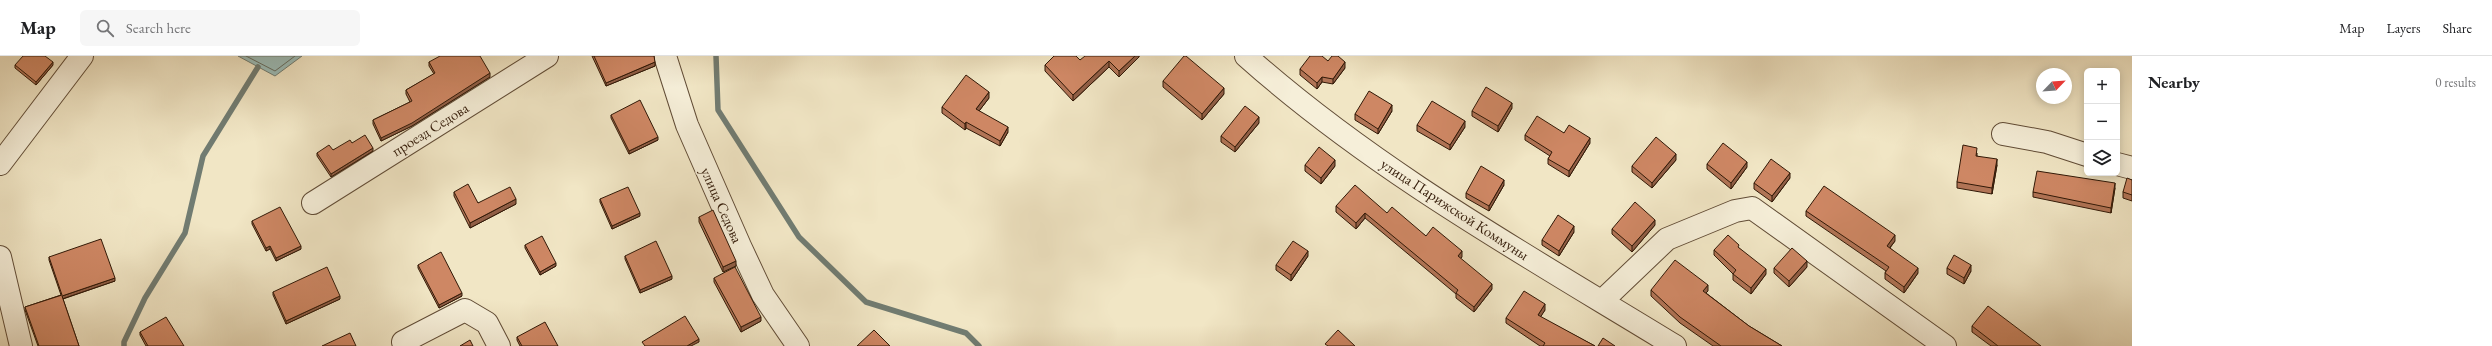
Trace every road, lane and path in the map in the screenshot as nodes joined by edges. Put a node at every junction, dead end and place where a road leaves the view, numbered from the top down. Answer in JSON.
{"nodes":[{"id":1,"x":82,"y":56,"type":"edge"},
{"id":2,"x":547,"y":56,"type":"edge"},
{"id":3,"x":665,"y":56,"type":"edge"},
{"id":4,"x":1246,"y":56,"type":"edge"},
{"id":5,"x":2003,"y":134,"type":"dead end"},
{"id":6,"x":2084,"y":154,"type":"edge"},
{"id":7,"x":0,"y":164,"type":"edge"},
{"id":8,"x":2120,"y":165,"type":"edge"},
{"id":9,"x":2132,"y":168,"type":"edge"},
{"id":10,"x":313,"y":203,"type":"dead end"},
{"id":11,"x":0,"y":257,"type":"edge"},
{"id":12,"x":1602,"y":301,"type":"junction"},
{"id":13,"x":404,"y":342,"type":"dead end"},
{"id":14,"x":21,"y":346,"type":"edge"},
{"id":15,"x":498,"y":346,"type":"edge"},
{"id":16,"x":798,"y":346,"type":"edge"},
{"id":17,"x":1675,"y":346,"type":"edge"},
{"id":18,"x":1945,"y":346,"type":"edge"}],
"edges":[{"from":1,"to":7,"type":"street"},
{"from":2,"to":10,"type":"street","name":"проезд Седова"},
{"from":3,"to":16,"type":"street","name":"улица Седова"},
{"from":4,"to":12,"type":"street","name":"улица Парижской Коммуны"},
{"from":5,"to":6,"type":"street"},
{"from":8,"to":9,"type":"street"},
{"from":11,"to":14,"type":"street"},
{"from":12,"to":17,"type":"street","name":"улица Парижской Коммуны"},
{"from":12,"to":18,"type":"street"},
{"from":13,"to":15,"type":"street"}]}
